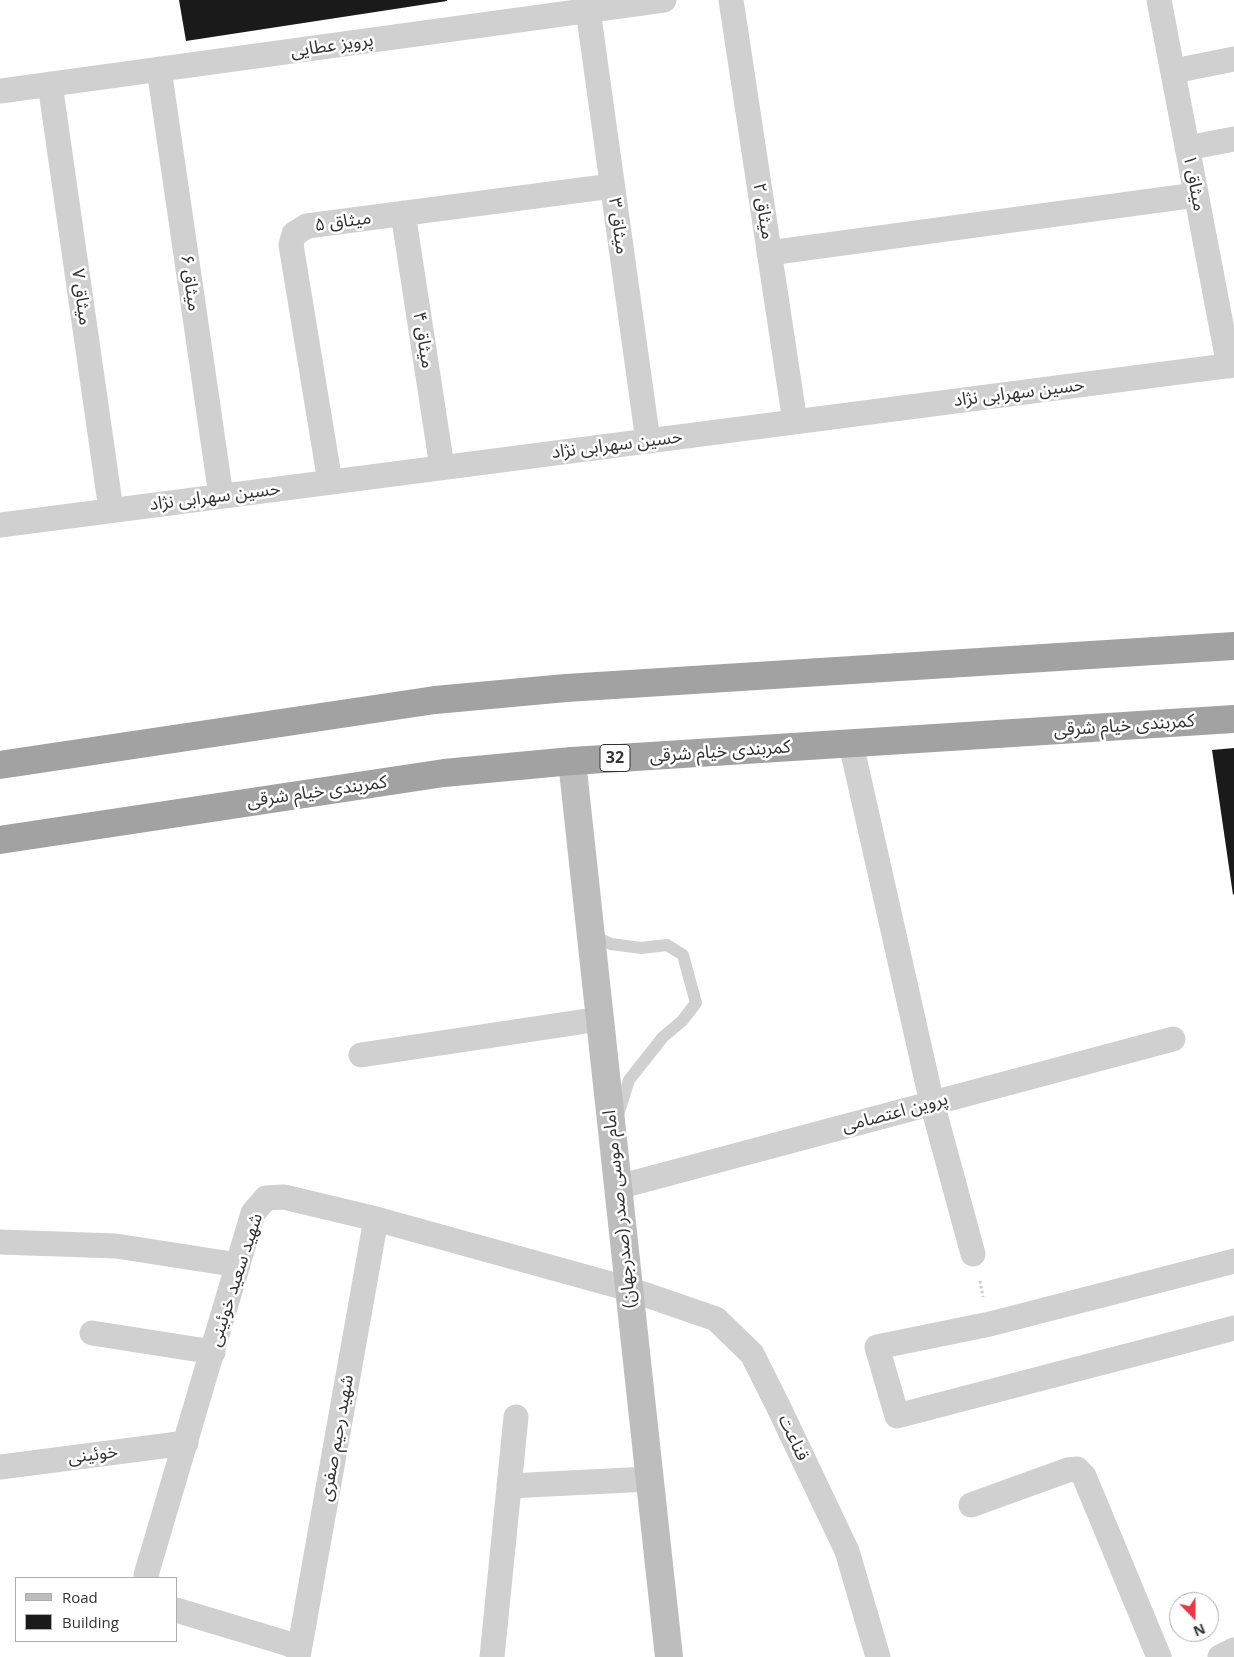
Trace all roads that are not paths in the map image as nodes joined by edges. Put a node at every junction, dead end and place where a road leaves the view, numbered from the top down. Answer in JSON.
{"nodes":[{"id":1,"x":664,"y":0,"type":"edge"},
{"id":2,"x":732,"y":0,"type":"edge"},
{"id":3,"x":1159,"y":0,"type":"edge"},
{"id":4,"x":588,"y":10,"type":"junction"},
{"id":5,"x":1234,"y":59,"type":"edge"},
{"id":6,"x":159,"y":69,"type":"junction"},
{"id":7,"x":1174,"y":71,"type":"junction"},
{"id":8,"x":50,"y":84,"type":"junction"},
{"id":9,"x":0,"y":91,"type":"edge"},
{"id":10,"x":1234,"y":139,"type":"edge"},
{"id":11,"x":1187,"y":148,"type":"junction"},
{"id":12,"x":612,"y":186,"type":"junction"},
{"id":13,"x":1196,"y":195,"type":"junction"},
{"id":14,"x":403,"y":213,"type":"junction"},
{"id":15,"x":770,"y":253,"type":"junction"},
{"id":16,"x":1232,"y":365,"type":"edge"},
{"id":17,"x":795,"y":422,"type":"junction"},
{"id":18,"x":648,"y":441,"type":"junction"},
{"id":19,"x":442,"y":467,"type":"junction"},
{"id":20,"x":330,"y":482,"type":"junction"},
{"id":21,"x":222,"y":496,"type":"junction"},
{"id":22,"x":112,"y":510,"type":"junction"},
{"id":23,"x":0,"y":525,"type":"edge"},
{"id":24,"x":1234,"y":646,"type":"edge"},
{"id":25,"x":1234,"y":719,"type":"edge"},
{"id":26,"x":851,"y":744,"type":"junction"},
{"id":27,"x":572,"y":761,"type":"junction"},
{"id":28,"x":0,"y":765,"type":"edge"},
{"id":29,"x":0,"y":840,"type":"edge"},
{"id":30,"x":590,"y":935,"type":"junction"},
{"id":31,"x":600,"y":1019,"type":"junction"},
{"id":32,"x":1173,"y":1039,"type":"dead end"},
{"id":33,"x":360,"y":1055,"type":"dead end"},
{"id":34,"x":932,"y":1103,"type":"junction"},
{"id":35,"x":612,"y":1134,"type":"junction"},
{"id":36,"x":618,"y":1187,"type":"junction"},
{"id":37,"x":376,"y":1219,"type":"junction"},
{"id":38,"x":0,"y":1242,"type":"edge"},
{"id":39,"x":973,"y":1254,"type":"road end"},
{"id":40,"x":1234,"y":1260,"type":"edge"},
{"id":41,"x":238,"y":1265,"type":"junction"},
{"id":42,"x":629,"y":1289,"type":"junction"},
{"id":43,"x":1234,"y":1328,"type":"edge"},
{"id":44,"x":92,"y":1333,"type":"dead end"},
{"id":45,"x":213,"y":1352,"type":"junction"},
{"id":46,"x":516,"y":1417,"type":"dead end"},
{"id":47,"x":186,"y":1443,"type":"junction"},
{"id":48,"x":0,"y":1467,"type":"edge"},
{"id":49,"x":649,"y":1479,"type":"junction"},
{"id":50,"x":509,"y":1486,"type":"junction"},
{"id":51,"x":971,"y":1505,"type":"dead end"},
{"id":52,"x":147,"y":1577,"type":"edge"},
{"id":53,"x":178,"y":1611,"type":"edge"},
{"id":54,"x":1234,"y":1650,"type":"edge"},
{"id":55,"x":298,"y":1652,"type":"edge"},
{"id":56,"x":492,"y":1657,"type":"edge"},
{"id":57,"x":668,"y":1657,"type":"edge"},
{"id":58,"x":878,"y":1657,"type":"edge"},
{"id":59,"x":1160,"y":1657,"type":"edge"},
{"id":60,"x":1220,"y":1657,"type":"edge"}],
"edges":[{"from":1,"to":4,"type":"street","name":"پرویز عطایی"},
{"from":2,"to":15,"type":"street","name":"میثاق ۲"},
{"from":3,"to":7,"type":"street","name":"میثاق ۱"},
{"from":4,"to":6,"type":"street","name":"پرویز عطایی"},
{"from":4,"to":12,"type":"street","name":"میثاق ۳"},
{"from":5,"to":7,"type":"street"},
{"from":6,"to":8,"type":"street","name":"پرویز عطایی"},
{"from":6,"to":21,"type":"street","name":"میثاق ۶"},
{"from":7,"to":11,"type":"street","name":"میثاق ۱"},
{"from":8,"to":9,"type":"street","name":"پرویز عطایی"},
{"from":8,"to":22,"type":"street","name":"میثاق ۷"},
{"from":10,"to":11,"type":"street"},
{"from":11,"to":13,"type":"street","name":"میثاق ۱"},
{"from":12,"to":14,"type":"street","name":"میثاق ۵"},
{"from":12,"to":18,"type":"street","name":"میثاق ۳"},
{"from":13,"to":15,"type":"street"},
{"from":13,"to":16,"type":"street","name":"میثاق ۱"},
{"from":14,"to":19,"type":"street","name":"میثاق ۴"},
{"from":14,"to":20,"type":"street","name":"میثاق ۵"},
{"from":15,"to":17,"type":"street","name":"میثاق ۲"},
{"from":16,"to":17,"type":"street","name":"حسین سهرابی نژاد"},
{"from":17,"to":18,"type":"street","name":"حسین سهرابی نژاد"},
{"from":18,"to":19,"type":"street","name":"حسین سهرابی نژاد"},
{"from":19,"to":20,"type":"street","name":"حسین سهرابی نژاد"},
{"from":20,"to":21,"type":"street","name":"حسین سهرابی نژاد"},
{"from":21,"to":22,"type":"street","name":"حسین سهرابی نژاد"},
{"from":22,"to":23,"type":"street","name":"حسین سهرابی نژاد"},
{"from":24,"to":28,"type":"highway"},
{"from":25,"to":26,"type":"highway","name":"کمربندی خیام شرقی","number":"32"},
{"from":26,"to":27,"type":"highway","name":"کمربندی خیام شرقی","number":"32"},
{"from":26,"to":34,"type":"street"},
{"from":27,"to":29,"type":"highway","name":"کمربندی خیام شرقی","number":"32"},
{"from":27,"to":30,"type":"main road","name":"(صدرجهان) امام موسی صدر"},
{"from":30,"to":31,"type":"main road","name":"(صدرجهان) امام موسی صدر"},
{"from":30,"to":35,"type":"lane"},
{"from":31,"to":33,"type":"street"},
{"from":31,"to":35,"type":"main road","name":"(صدرجهان) امام موسی صدر"},
{"from":32,"to":34,"type":"street","name":"پروین اعتصامی"},
{"from":34,"to":36,"type":"street","name":"پروین اعتصامی"},
{"from":34,"to":39,"type":"street"},
{"from":35,"to":36,"type":"main road","name":"(صدرجهان) امام موسی صدر"},
{"from":36,"to":42,"type":"main road","name":"(صدرجهان) امام موسی صدر"},
{"from":37,"to":41,"type":"street","name":"شهید سعید خوئینی"},
{"from":37,"to":42,"type":"street","name":"شهید سعید خوئینی"},
{"from":37,"to":55,"type":"street","name":"شهید رحیم صفری"},
{"from":38,"to":41,"type":"street"},
{"from":40,"to":43,"type":"street"},
{"from":41,"to":45,"type":"street","name":"شهید سعید خوئینی"},
{"from":42,"to":49,"type":"main road","name":"(صدرجهان) امام موسی صدر"},
{"from":42,"to":58,"type":"street","name":"قناعت"},
{"from":44,"to":45,"type":"street"},
{"from":45,"to":47,"type":"street","name":"شهید سعید خوئینی"},
{"from":46,"to":50,"type":"street"},
{"from":47,"to":48,"type":"street","name":"خوئینی"},
{"from":47,"to":52,"type":"street","name":"شهید سعید خوئینی"},
{"from":49,"to":50,"type":"street"},
{"from":49,"to":57,"type":"main road","name":"(صدرجهان) امام موسی صدر"},
{"from":50,"to":56,"type":"street"},
{"from":51,"to":59,"type":"street"},
{"from":53,"to":55,"type":"street"},
{"from":54,"to":60,"type":"street"}]}
